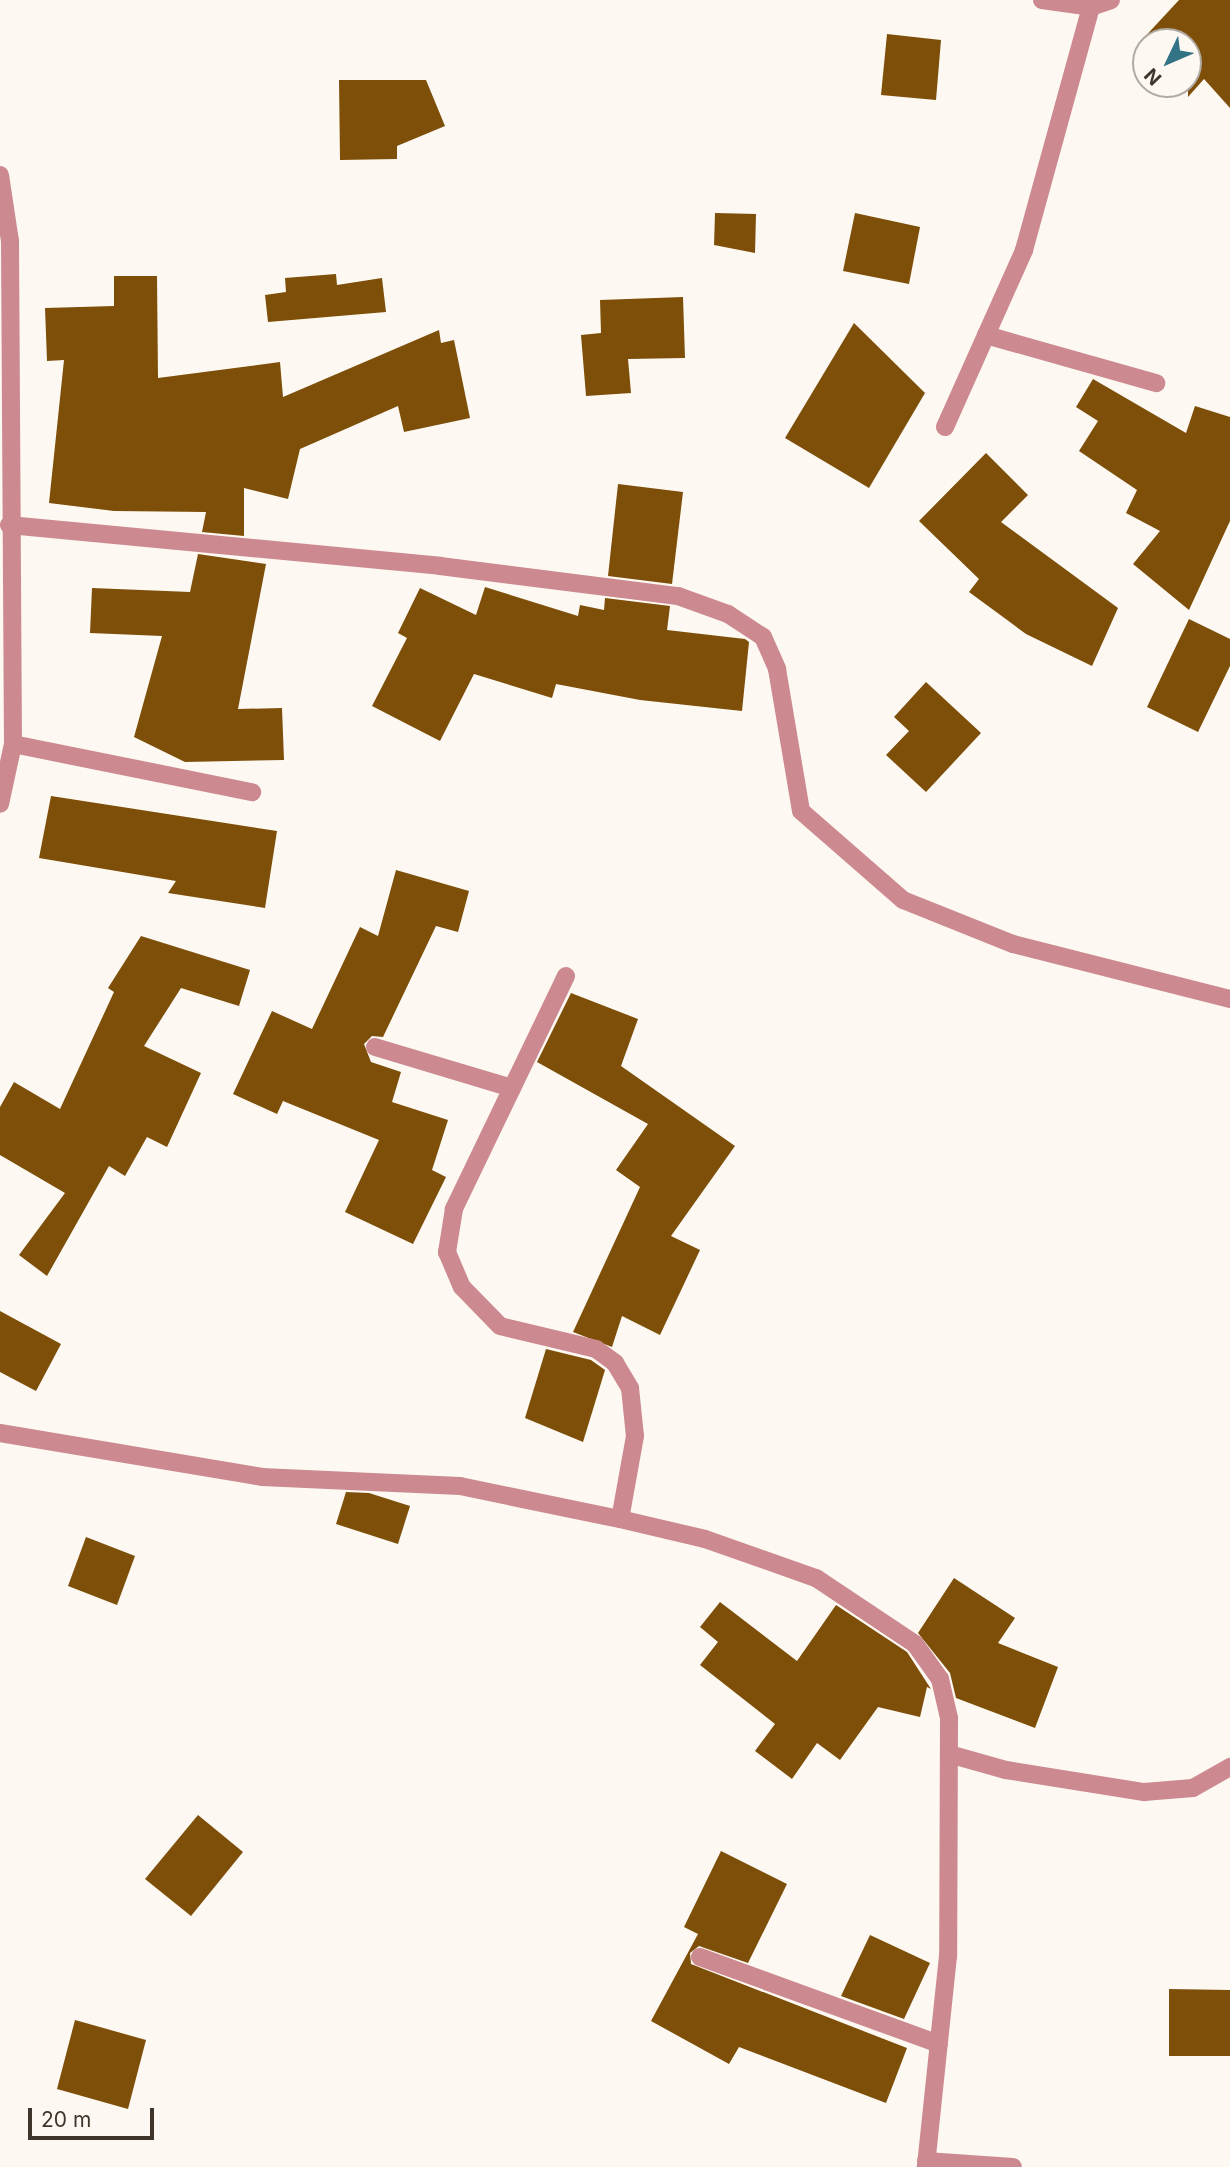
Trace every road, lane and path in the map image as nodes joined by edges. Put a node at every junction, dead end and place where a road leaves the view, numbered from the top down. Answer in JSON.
{"nodes":[{"id":1,"x":1042,"y":0,"type":"edge"},
{"id":2,"x":1111,"y":0,"type":"edge"},
{"id":3,"x":1091,"y":7,"type":"junction"},
{"id":4,"x":0,"y":175,"type":"edge"},
{"id":5,"x":986,"y":335,"type":"junction"},
{"id":6,"x":5,"y":375,"type":"edge"},
{"id":7,"x":1156,"y":383,"type":"dead end"},
{"id":8,"x":946,"y":428,"type":"dead end"},
{"id":9,"x":9,"y":525,"type":"junction"},
{"id":10,"x":13,"y":744,"type":"junction"},
{"id":11,"x":252,"y":792,"type":"dead end"},
{"id":12,"x":0,"y":804,"type":"edge"},
{"id":13,"x":566,"y":976,"type":"dead end"},
{"id":14,"x":1230,"y":999,"type":"edge"},
{"id":15,"x":375,"y":1047,"type":"dead end"},
{"id":16,"x":512,"y":1087,"type":"junction"},
{"id":17,"x":0,"y":1433,"type":"edge"},
{"id":18,"x":620,"y":1519,"type":"junction"},
{"id":19,"x":949,"y":1754,"type":"junction"},
{"id":20,"x":1230,"y":1767,"type":"edge"},
{"id":21,"x":700,"y":1957,"type":"dead end"},
{"id":22,"x":939,"y":2043,"type":"junction"},
{"id":23,"x":926,"y":2164,"type":"edge"},
{"id":24,"x":1013,"y":2167,"type":"edge"}],
"edges":[{"from":1,"to":3,"type":"street"},
{"from":2,"to":3,"type":"street"},
{"from":3,"to":5,"type":"street"},
{"from":4,"to":6,"type":"street"},
{"from":5,"to":7,"type":"street"},
{"from":5,"to":8,"type":"street"},
{"from":6,"to":9,"type":"street"},
{"from":9,"to":10,"type":"street"},
{"from":9,"to":14,"type":"street"},
{"from":10,"to":11,"type":"street"},
{"from":10,"to":12,"type":"street"},
{"from":13,"to":16,"type":"street"},
{"from":15,"to":16,"type":"street"},
{"from":16,"to":18,"type":"street"},
{"from":17,"to":18,"type":"street"},
{"from":18,"to":19,"type":"street"},
{"from":19,"to":20,"type":"street"},
{"from":19,"to":22,"type":"street"},
{"from":21,"to":22,"type":"street"},
{"from":22,"to":23,"type":"street"},
{"from":23,"to":24,"type":"street"}]}
